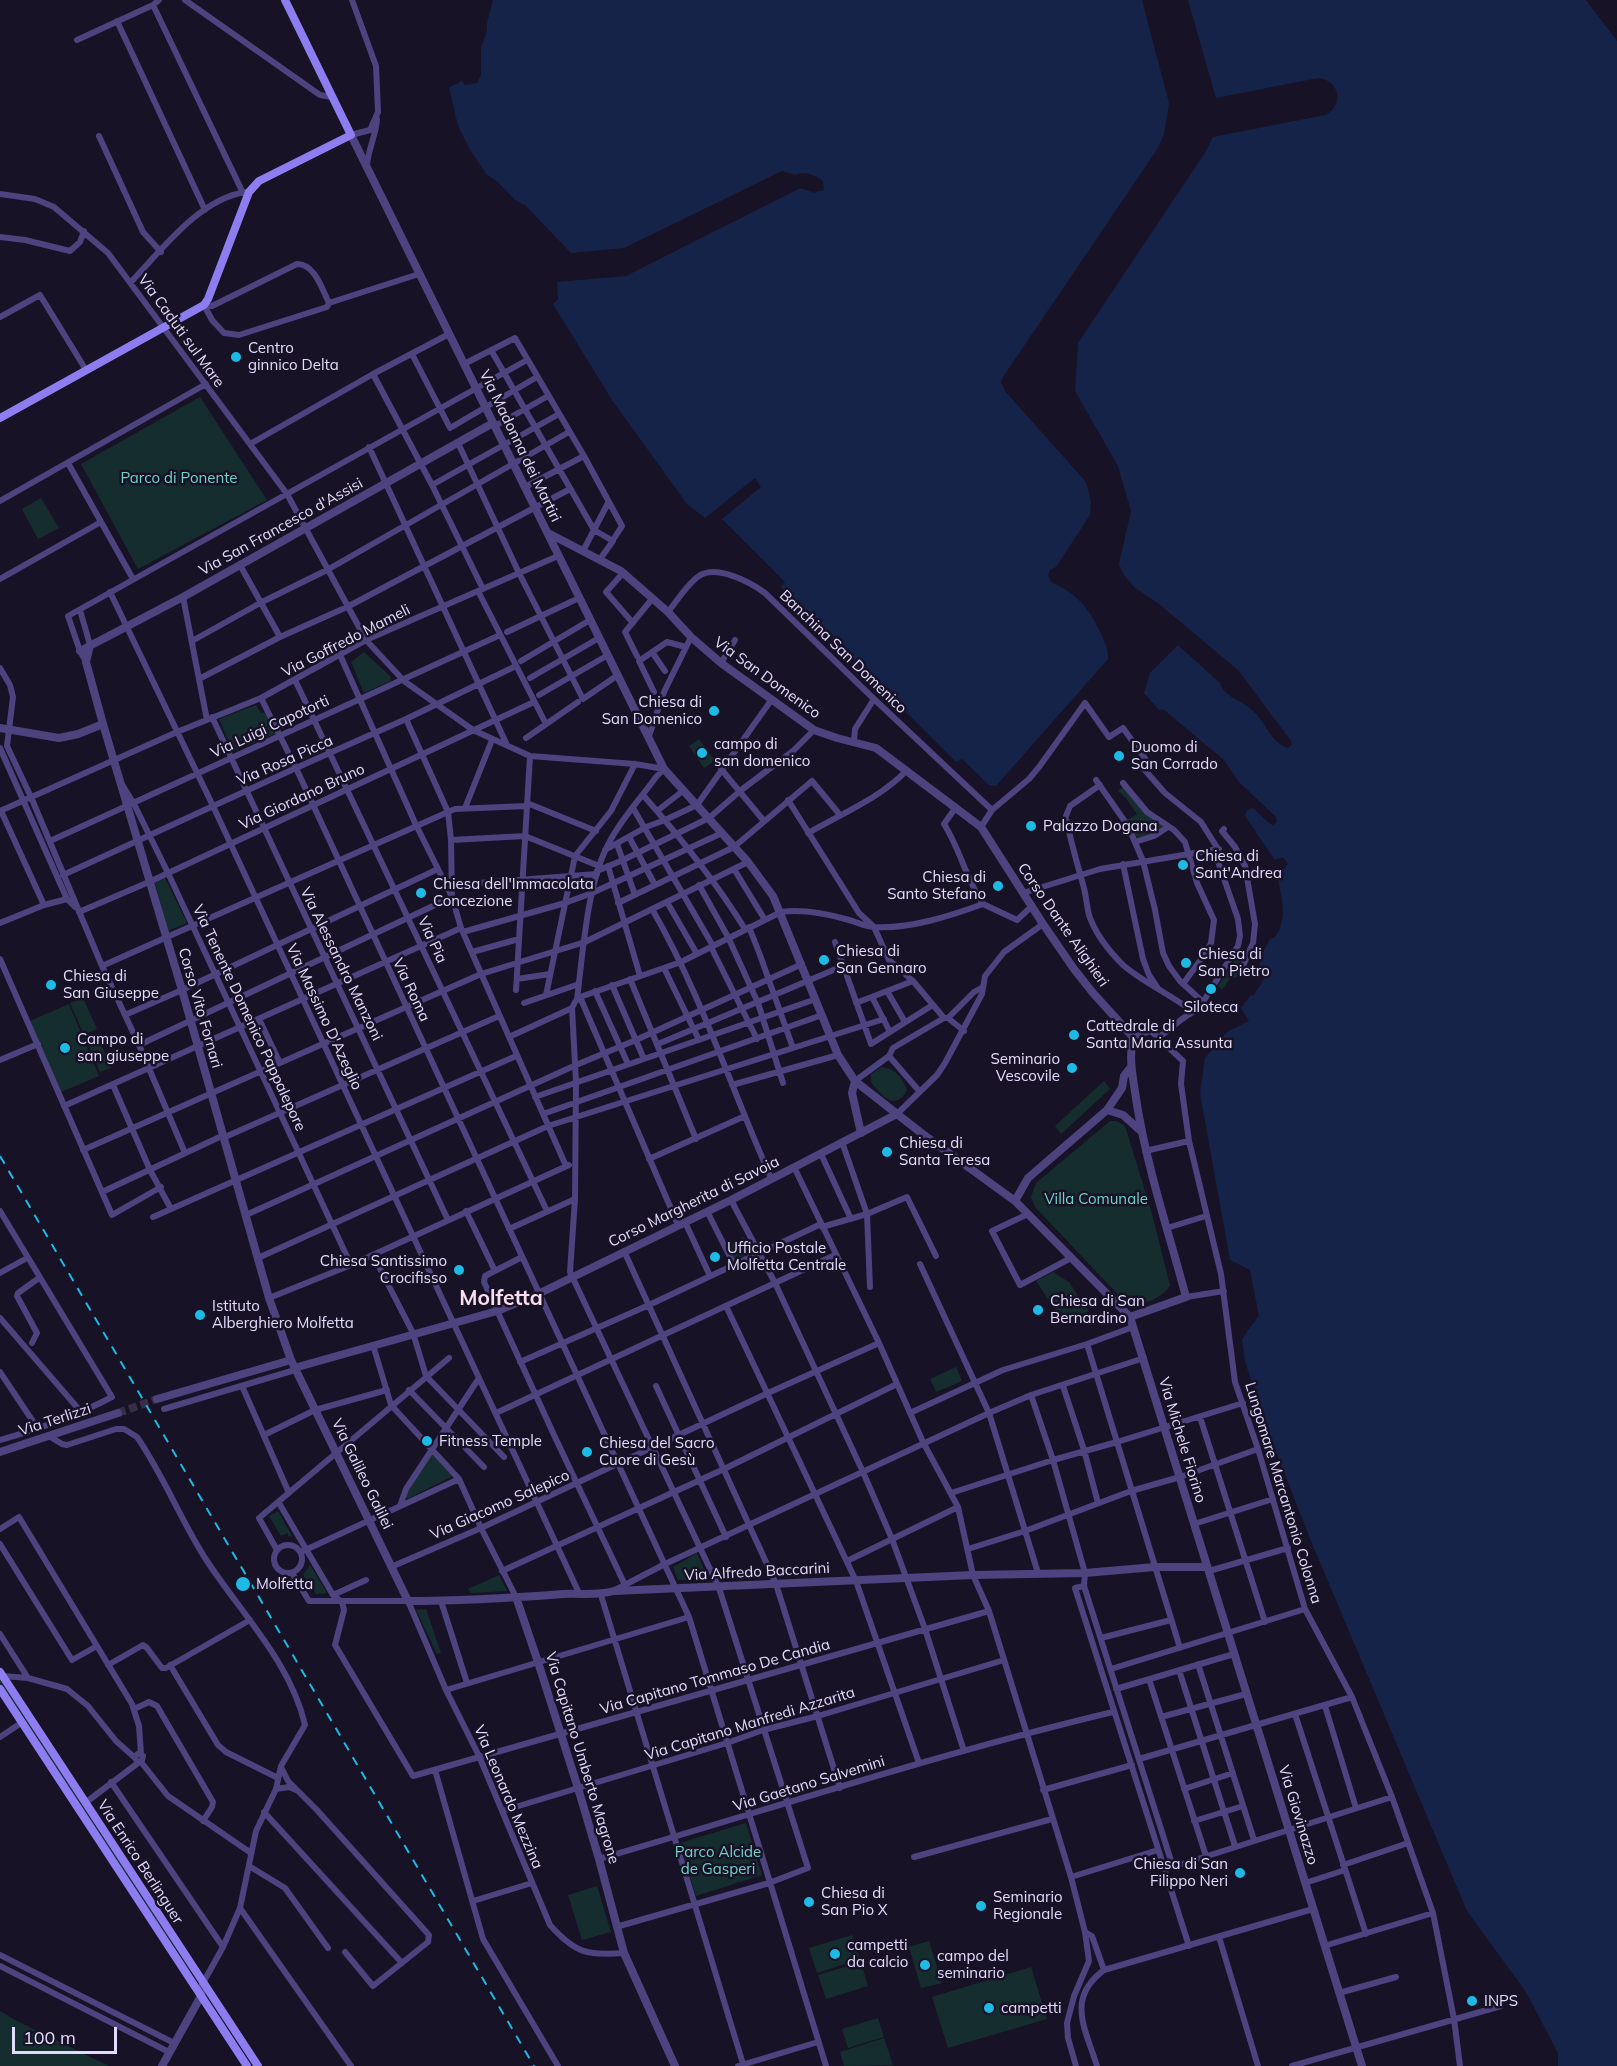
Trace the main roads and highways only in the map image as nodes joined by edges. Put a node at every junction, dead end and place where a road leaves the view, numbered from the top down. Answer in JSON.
{"nodes":[{"id":1,"x":285,"y":0,"type":"edge"},
{"id":2,"x":0,"y":418,"type":"edge"},
{"id":3,"x":1,"y":1674,"type":"edge"},
{"id":4,"x":0,"y":1689,"type":"edge"},
{"id":5,"x":247,"y":2066,"type":"edge"},
{"id":6,"x":258,"y":2066,"type":"edge"}],
"edges":[{"from":1,"to":2,"type":"main road"},
{"from":3,"to":6,"type":"main road","name":"Via Enrico Berlinguer"},
{"from":4,"to":5,"type":"main road","name":"Via Enrico Berlinguer"}]}
